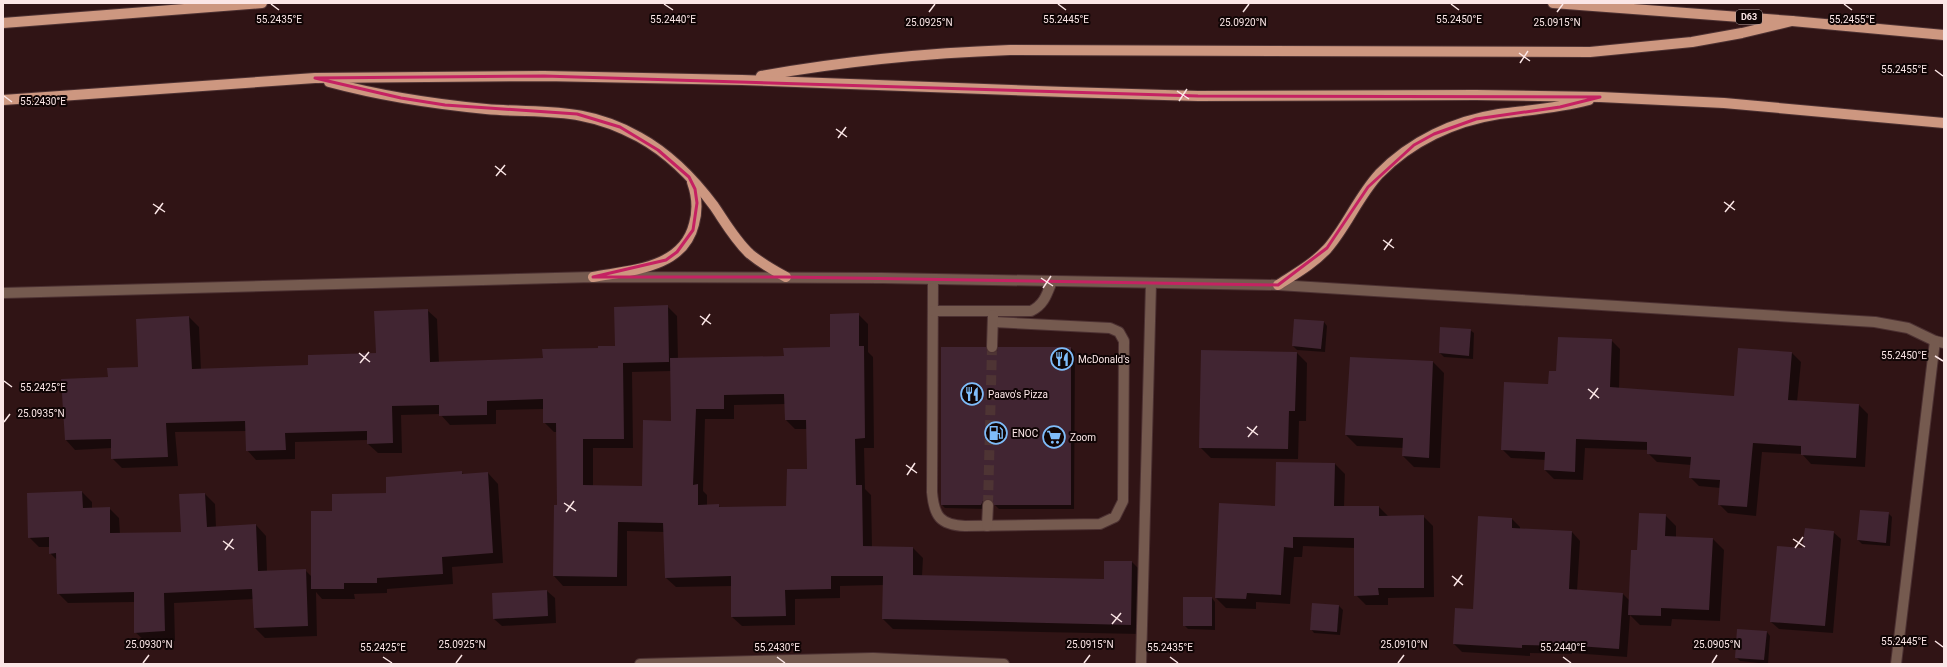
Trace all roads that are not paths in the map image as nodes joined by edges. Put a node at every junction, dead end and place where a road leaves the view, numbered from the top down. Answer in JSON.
{"nodes":[{"id":1,"x":262,"y":3,"type":"edge"},
{"id":2,"x":1553,"y":3,"type":"edge"},
{"id":3,"x":1792,"y":21,"type":"junction"},
{"id":4,"x":3,"y":23,"type":"edge"},
{"id":5,"x":1944,"y":35,"type":"edge"},
{"id":6,"x":316,"y":78,"type":"junction"},
{"id":7,"x":742,"y":80,"type":"junction"},
{"id":8,"x":1600,"y":97,"type":"junction"},
{"id":9,"x":3,"y":100,"type":"edge"},
{"id":10,"x":1944,"y":123,"type":"edge"},
{"id":11,"x":689,"y":177,"type":"junction"},
{"id":12,"x":593,"y":277,"type":"junction"},
{"id":13,"x":786,"y":277,"type":"junction"},
{"id":14,"x":933,"y":279,"type":"junction"},
{"id":15,"x":1052,"y":281,"type":"junction"},
{"id":16,"x":1151,"y":283,"type":"junction"},
{"id":17,"x":1278,"y":285,"type":"junction"},
{"id":18,"x":3,"y":292,"type":"edge"},
{"id":19,"x":933,"y":311,"type":"junction"},
{"id":20,"x":993,"y":311,"type":"junction"},
{"id":21,"x":994,"y":322,"type":"junction"},
{"id":22,"x":1939,"y":342,"type":"edge"},
{"id":23,"x":992,"y":347,"type":"tunnel mouth"},
{"id":24,"x":988,"y":505,"type":"tunnel mouth"},
{"id":25,"x":987,"y":526,"type":"junction"},
{"id":26,"x":640,"y":664,"type":"edge"},
{"id":27,"x":1004,"y":664,"type":"edge"},
{"id":28,"x":1141,"y":664,"type":"edge"},
{"id":29,"x":1896,"y":664,"type":"edge"}],
"edges":[{"from":1,"to":4,"type":"main road"},
{"from":2,"to":3,"type":"main road","number":"D63"},
{"from":3,"to":5,"type":"main road","number":"D63"},
{"from":3,"to":7,"type":"main road"},
{"from":6,"to":7,"type":"main road"},
{"from":6,"to":9,"type":"main road"},
{"from":6,"to":11,"type":"main road"},
{"from":7,"to":8,"type":"main road"},
{"from":8,"to":10,"type":"main road"},
{"from":8,"to":17,"type":"main road"},
{"from":11,"to":12,"type":"main road"},
{"from":11,"to":13,"type":"main road"},
{"from":12,"to":13,"type":"street"},
{"from":12,"to":18,"type":"street"},
{"from":13,"to":14,"type":"street"},
{"from":14,"to":15,"type":"street"},
{"from":14,"to":19,"type":"street"},
{"from":15,"to":16,"type":"street"},
{"from":15,"to":20,"type":"street"},
{"from":16,"to":17,"type":"street"},
{"from":16,"to":28,"type":"street"},
{"from":17,"to":22,"type":"street"},
{"from":19,"to":20,"type":"street"},
{"from":19,"to":25,"type":"street"},
{"from":20,"to":21,"type":"street"},
{"from":21,"to":23,"type":"street"},
{"from":21,"to":25,"type":"street"},
{"from":22,"to":29,"type":"street"},
{"from":24,"to":25,"type":"street"},
{"from":26,"to":27,"type":"street"}]}
